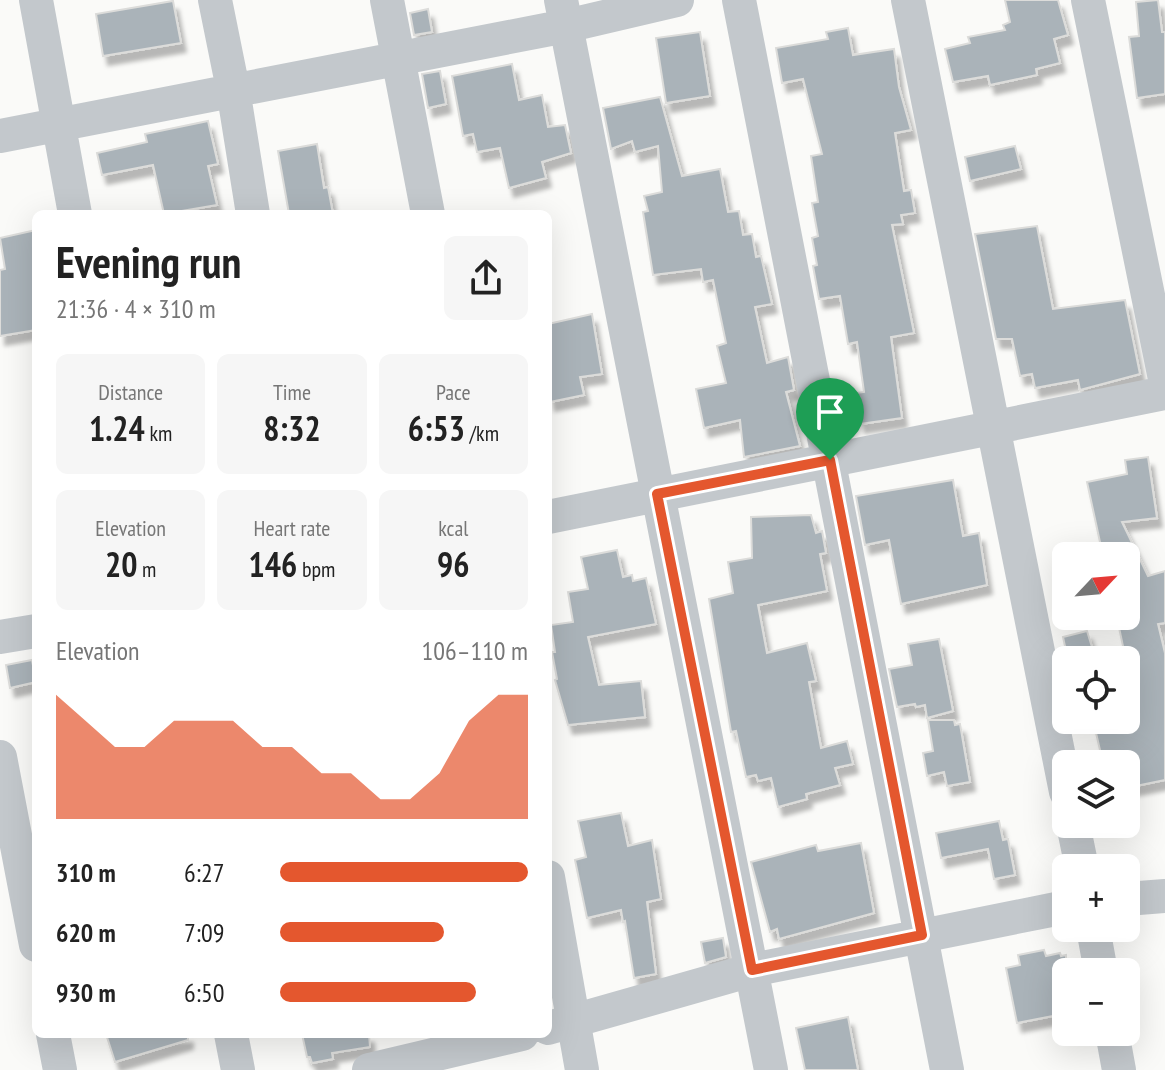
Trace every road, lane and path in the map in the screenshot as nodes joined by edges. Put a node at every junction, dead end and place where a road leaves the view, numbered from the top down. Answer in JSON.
{"nodes":[{"id":1,"x":36,"y":0,"type":"edge"},
{"id":2,"x":215,"y":0,"type":"edge"},
{"id":3,"x":387,"y":0,"type":"edge"},
{"id":4,"x":677,"y":0,"type":"edge"},
{"id":5,"x":739,"y":0,"type":"edge"},
{"id":6,"x":908,"y":0,"type":"edge"},
{"id":7,"x":1088,"y":0,"type":"edge"},
{"id":8,"x":564,"y":13,"type":"edge"},
{"id":9,"x":397,"y":58,"type":"junction"},
{"id":10,"x":233,"y":89,"type":"junction"},
{"id":11,"x":59,"y":124,"type":"junction"},
{"id":12,"x":0,"y":136,"type":"edge"},
{"id":13,"x":74,"y":210,"type":"edge"},
{"id":14,"x":252,"y":210,"type":"edge"},
{"id":15,"x":427,"y":210,"type":"edge"},
{"id":16,"x":1165,"y":379,"type":"edge"},
{"id":17,"x":1165,"y":393,"type":"edge"},
{"id":18,"x":992,"y":427,"type":"junction"},
{"id":19,"x":830,"y":460,"type":"junction"},
{"id":20,"x":657,"y":494,"type":"junction"},
{"id":21,"x":552,"y":516,"type":"edge"},
{"id":22,"x":32,"y":632,"type":"edge"},
{"id":23,"x":0,"y":637,"type":"edge"},
{"id":24,"x":1057,"y":750,"type":"edge"},
{"id":25,"x":0,"y":757,"type":"edge"},
{"id":26,"x":1165,"y":896,"type":"edge"},
{"id":27,"x":1140,"y":898,"type":"edge"},
{"id":28,"x":1052,"y":910,"type":"edge"},
{"id":29,"x":32,"y":924,"type":"edge"},
{"id":30,"x":552,"y":926,"type":"edge"},
{"id":31,"x":922,"y":935,"type":"junction"},
{"id":32,"x":752,"y":970,"type":"junction"},
{"id":33,"x":560,"y":1025,"type":"edge"},
{"id":34,"x":54,"y":1038,"type":"edge"},
{"id":35,"x":232,"y":1038,"type":"edge"},
{"id":36,"x":500,"y":1038,"type":"edge"},
{"id":37,"x":1115,"y":1046,"type":"edge"},
{"id":38,"x":408,"y":1055,"type":"edge"},
{"id":39,"x":60,"y":1070,"type":"edge"},
{"id":40,"x":238,"y":1070,"type":"edge"},
{"id":41,"x":369,"y":1070,"type":"edge"},
{"id":42,"x":582,"y":1070,"type":"edge"},
{"id":43,"x":771,"y":1070,"type":"edge"},
{"id":44,"x":947,"y":1070,"type":"edge"},
{"id":45,"x":1119,"y":1070,"type":"edge"}],
"edges":[{"from":1,"to":11,"type":"street"},
{"from":2,"to":10,"type":"street"},
{"from":3,"to":9,"type":"street"},
{"from":4,"to":8,"type":"street"},
{"from":5,"to":19,"type":"street"},
{"from":6,"to":18,"type":"street"},
{"from":7,"to":16,"type":"street"},
{"from":8,"to":9,"type":"street"},
{"from":8,"to":20,"type":"street"},
{"from":9,"to":10,"type":"street"},
{"from":9,"to":15,"type":"street"},
{"from":10,"to":11,"type":"street"},
{"from":10,"to":14,"type":"street"},
{"from":11,"to":12,"type":"street"},
{"from":11,"to":13,"type":"street"},
{"from":17,"to":18,"type":"street"},
{"from":18,"to":19,"type":"street"},
{"from":18,"to":24,"type":"street"},
{"from":19,"to":20,"type":"street"},
{"from":19,"to":31,"type":"street"},
{"from":20,"to":21,"type":"street"},
{"from":20,"to":32,"type":"street"},
{"from":22,"to":23,"type":"street"},
{"from":25,"to":29,"type":"street"},
{"from":26,"to":27,"type":"street"},
{"from":28,"to":31,"type":"street"},
{"from":30,"to":33,"type":"street"},
{"from":31,"to":32,"type":"street"},
{"from":31,"to":44,"type":"street"},
{"from":32,"to":33,"type":"street"},
{"from":32,"to":43,"type":"street"},
{"from":33,"to":42,"type":"street"},
{"from":34,"to":39,"type":"street"},
{"from":35,"to":40,"type":"street"},
{"from":36,"to":38,"type":"street"},
{"from":37,"to":45,"type":"street"},
{"from":38,"to":41,"type":"street"}]}
